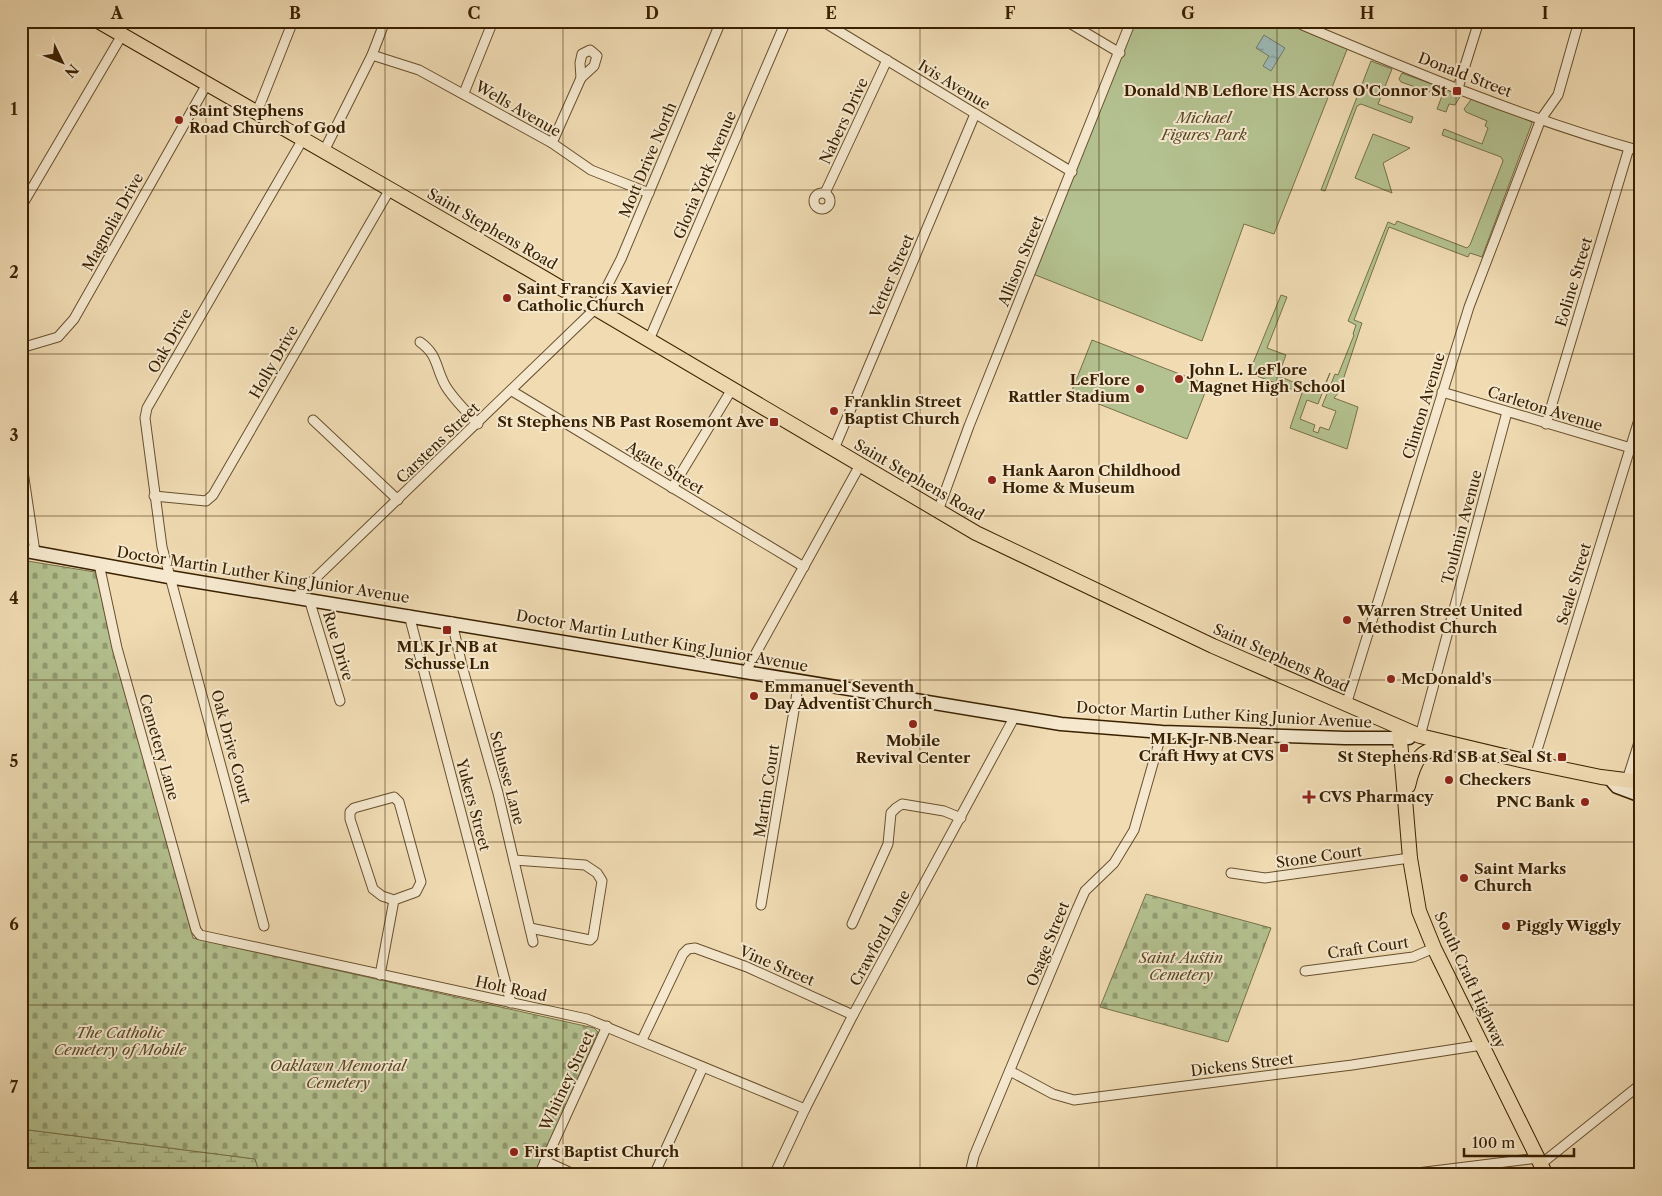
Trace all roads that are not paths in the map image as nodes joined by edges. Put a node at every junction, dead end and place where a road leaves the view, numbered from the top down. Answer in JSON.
{"nodes":[{"id":1,"x":98,"y":21,"type":"edge"},
{"id":2,"x":293,"y":21,"type":"edge"},
{"id":3,"x":385,"y":21,"type":"edge"},
{"id":4,"x":493,"y":21,"type":"edge"},
{"id":5,"x":721,"y":21,"type":"edge"},
{"id":6,"x":786,"y":21,"type":"edge"},
{"id":7,"x":822,"y":21,"type":"edge"},
{"id":8,"x":1066,"y":21,"type":"edge"},
{"id":9,"x":1132,"y":21,"type":"edge"},
{"id":10,"x":1293,"y":21,"type":"edge"},
{"id":11,"x":1479,"y":21,"type":"edge"},
{"id":12,"x":1579,"y":21,"type":"edge"},
{"id":13,"x":122,"y":34,"type":"junction"},
{"id":14,"x":1120,"y":53,"type":"junction"},
{"id":15,"x":372,"y":55,"type":"junction"},
{"id":16,"x":887,"y":60,"type":"junction"},
{"id":17,"x":581,"y":78,"type":"dead end"},
{"id":18,"x":207,"y":84,"type":"junction"},
{"id":19,"x":1458,"y":88,"type":"junction"},
{"id":20,"x":464,"y":93,"type":"junction"},
{"id":21,"x":257,"y":112,"type":"junction"},
{"id":22,"x":975,"y":114,"type":"junction"},
{"id":23,"x":1541,"y":119,"type":"junction"},
{"id":24,"x":303,"y":139,"type":"junction"},
{"id":25,"x":552,"y":143,"type":"junction"},
{"id":26,"x":1629,"y":148,"type":"junction"},
{"id":27,"x":324,"y":151,"type":"junction"},
{"id":28,"x":1641,"y":151,"type":"edge"},
{"id":29,"x":1072,"y":172,"type":"junction"},
{"id":30,"x":390,"y":189,"type":"junction"},
{"id":31,"x":648,"y":193,"type":"junction"},
{"id":32,"x":825,"y":193,"type":"dead end"},
{"id":33,"x":21,"y":207,"type":"edge"},
{"id":34,"x":596,"y":308,"type":"junction"},
{"id":35,"x":650,"y":340,"type":"junction"},
{"id":36,"x":420,"y":342,"type":"dead end"},
{"id":37,"x":21,"y":348,"type":"edge"},
{"id":38,"x":732,"y":389,"type":"junction"},
{"id":39,"x":512,"y":391,"type":"junction"},
{"id":40,"x":1442,"y":392,"type":"junction"},
{"id":41,"x":1507,"y":412,"type":"junction"},
{"id":42,"x":1641,"y":414,"type":"edge"},
{"id":43,"x":313,"y":420,"type":"dead end"},
{"id":44,"x":478,"y":424,"type":"junction"},
{"id":45,"x":1546,"y":424,"type":"junction"},
{"id":46,"x":1630,"y":448,"type":"junction"},
{"id":47,"x":834,"y":449,"type":"junction"},
{"id":48,"x":1641,"y":451,"type":"edge"},
{"id":49,"x":21,"y":458,"type":"edge"},
{"id":50,"x":860,"y":465,"type":"junction"},
{"id":51,"x":672,"y":488,"type":"junction"},
{"id":52,"x":154,"y":496,"type":"junction"},
{"id":53,"x":398,"y":500,"type":"junction"},
{"id":54,"x":938,"y":511,"type":"junction"},
{"id":55,"x":21,"y":550,"type":"edge"},
{"id":56,"x":35,"y":552,"type":"junction"},
{"id":57,"x":99,"y":564,"type":"junction"},
{"id":58,"x":804,"y":567,"type":"junction"},
{"id":59,"x":169,"y":577,"type":"junction"},
{"id":60,"x":303,"y":598,"type":"junction"},
{"id":61,"x":408,"y":615,"type":"junction"},
{"id":62,"x":452,"y":622,"type":"junction"},
{"id":63,"x":746,"y":671,"type":"junction"},
{"id":64,"x":799,"y":681,"type":"junction"},
{"id":65,"x":340,"y":701,"type":"dead end"},
{"id":66,"x":1346,"y":705,"type":"junction"},
{"id":67,"x":1015,"y":716,"type":"junction"},
{"id":68,"x":1162,"y":732,"type":"junction"},
{"id":69,"x":1398,"y":734,"type":"junction"},
{"id":70,"x":1420,"y":736,"type":"junction"},
{"id":71,"x":1641,"y":736,"type":"edge"},
{"id":72,"x":1448,"y":744,"type":"junction"},
{"id":73,"x":1533,"y":763,"type":"junction"},
{"id":74,"x":1610,"y":779,"type":"junction"},
{"id":75,"x":1634,"y":781,"type":"edge"},
{"id":76,"x":1641,"y":796,"type":"edge"},
{"id":77,"x":1405,"y":797,"type":"junction"},
{"id":78,"x":961,"y":818,"type":"junction"},
{"id":79,"x":1410,"y":858,"type":"junction"},
{"id":80,"x":514,"y":860,"type":"junction"},
{"id":81,"x":1231,"y":873,"type":"dead end"},
{"id":82,"x":394,"y":900,"type":"junction"},
{"id":83,"x":761,"y":905,"type":"dead end"},
{"id":84,"x":852,"y":924,"type":"dead end"},
{"id":85,"x":264,"y":926,"type":"dead end"},
{"id":86,"x":530,"y":928,"type":"junction"},
{"id":87,"x":200,"y":936,"type":"joint"},
{"id":88,"x":533,"y":942,"type":"dead end"},
{"id":89,"x":1434,"y":948,"type":"junction"},
{"id":90,"x":1305,"y":971,"type":"dead end"},
{"id":91,"x":380,"y":975,"type":"junction"},
{"id":92,"x":512,"y":1003,"type":"junction"},
{"id":93,"x":854,"y":1015,"type":"junction"},
{"id":94,"x":607,"y":1026,"type":"junction"},
{"id":95,"x":642,"y":1040,"type":"junction"},
{"id":96,"x":1482,"y":1045,"type":"junction"},
{"id":97,"x":703,"y":1067,"type":"junction"},
{"id":98,"x":1010,"y":1071,"type":"junction"},
{"id":99,"x":1641,"y":1084,"type":"edge"},
{"id":100,"x":804,"y":1109,"type":"junction"},
{"id":101,"x":545,"y":1161,"type":"junction"},
{"id":102,"x":1542,"y":1165,"type":"edge"},
{"id":103,"x":776,"y":1174,"type":"edge"},
{"id":104,"x":539,"y":1175,"type":"edge"},
{"id":105,"x":576,"y":1175,"type":"edge"},
{"id":106,"x":654,"y":1175,"type":"edge"},
{"id":107,"x":973,"y":1175,"type":"edge"},
{"id":108,"x":1401,"y":1175,"type":"edge"}],
"edges":[{"from":1,"to":13,"type":"main road","name":"Saint Stephens Road"},
{"from":2,"to":21,"type":"street"},
{"from":3,"to":15,"type":"street"},
{"from":4,"to":20,"type":"street"},
{"from":5,"to":31,"type":"street","name":"Mott Drive North"},
{"from":6,"to":35,"type":"street","name":"Gloria York Avenue"},
{"from":7,"to":16,"type":"street","name":"Ivis Avenue"},
{"from":8,"to":14,"type":"street"},
{"from":9,"to":14,"type":"street","name":"Allison Street"},
{"from":10,"to":19,"type":"street","name":"Donald Street"},
{"from":11,"to":19,"type":"street"},
{"from":12,"to":23,"type":"street","name":"Clinton Avenue"},
{"from":13,"to":18,"type":"main road","name":"Saint Stephens Road"},
{"from":13,"to":33,"type":"street"},
{"from":14,"to":29,"type":"street","name":"Allison Street"},
{"from":15,"to":20,"type":"street","name":"Wells Avenue"},
{"from":15,"to":27,"type":"street"},
{"from":16,"to":22,"type":"street","name":"Ivis Avenue"},
{"from":16,"to":32,"type":"street","name":"Nabers Drive"},
{"from":17,"to":25,"type":"street"},
{"from":18,"to":21,"type":"main road","name":"Saint Stephens Road"},
{"from":18,"to":37,"type":"street","name":"Magnolia Drive"},
{"from":19,"to":23,"type":"street","name":"Donald Street"},
{"from":20,"to":25,"type":"street","name":"Wells Avenue"},
{"from":21,"to":24,"type":"main road","name":"Saint Stephens Road"},
{"from":22,"to":29,"type":"street","name":"Ivis Avenue"},
{"from":22,"to":47,"type":"street","name":"Vetter Street"},
{"from":23,"to":26,"type":"street","name":"Donald Street"},
{"from":23,"to":40,"type":"street","name":"Clinton Avenue"},
{"from":24,"to":27,"type":"main road","name":"Saint Stephens Road"},
{"from":24,"to":52,"type":"street","name":"Oak Drive"},
{"from":25,"to":31,"type":"street","name":"Wells Avenue"},
{"from":26,"to":28,"type":"street","name":"Donald Street"},
{"from":26,"to":45,"type":"street","name":"Eoline Street"},
{"from":27,"to":30,"type":"main road","name":"Saint Stephens Road"},
{"from":29,"to":54,"type":"street","name":"Allison Street"},
{"from":30,"to":34,"type":"main road","name":"Saint Stephens Road"},
{"from":30,"to":52,"type":"street","name":"Holly Drive"},
{"from":31,"to":34,"type":"street","name":"Mott Drive North"},
{"from":34,"to":35,"type":"main road","name":"Saint Stephens Road"},
{"from":34,"to":39,"type":"street","name":"Carstens Street"},
{"from":35,"to":38,"type":"main road","name":"Saint Stephens Road"},
{"from":36,"to":44,"type":"street"},
{"from":38,"to":47,"type":"main road","name":"Saint Stephens Road"},
{"from":38,"to":51,"type":"street"},
{"from":39,"to":44,"type":"street","name":"Carstens Street"},
{"from":39,"to":51,"type":"street","name":"Agate Street"},
{"from":40,"to":41,"type":"street","name":"Carleton Avenue"},
{"from":40,"to":66,"type":"street","name":"Clinton Avenue"},
{"from":41,"to":45,"type":"street","name":"Carleton Avenue"},
{"from":41,"to":70,"type":"street","name":"Toulmin Avenue"},
{"from":42,"to":46,"type":"street","name":"Seale Street"},
{"from":43,"to":53,"type":"street"},
{"from":44,"to":53,"type":"street","name":"Carstens Street"},
{"from":45,"to":46,"type":"street","name":"Carleton Avenue"},
{"from":46,"to":48,"type":"street","name":"Carleton Avenue"},
{"from":46,"to":73,"type":"street","name":"Seale Street"},
{"from":47,"to":50,"type":"main road","name":"Saint Stephens Road"},
{"from":49,"to":56,"type":"street"},
{"from":50,"to":54,"type":"main road","name":"Saint Stephens Road"},
{"from":50,"to":58,"type":"street"},
{"from":51,"to":58,"type":"street","name":"Agate Street"},
{"from":52,"to":59,"type":"street","name":"Oak Drive"},
{"from":53,"to":60,"type":"street","name":"Carstens Street"},
{"from":54,"to":66,"type":"main road","name":"Saint Stephens Road"},
{"from":55,"to":56,"type":"main road","name":"Doctor Martin Luther King Junior Avenue"},
{"from":56,"to":57,"type":"main road","name":"Doctor Martin Luther King Junior Avenue"},
{"from":57,"to":59,"type":"main road","name":"Doctor Martin Luther King Junior Avenue"},
{"from":57,"to":87,"type":"street","name":"Cemetery Lane"},
{"from":58,"to":63,"type":"street"},
{"from":59,"to":60,"type":"main road","name":"Doctor Martin Luther King Junior Avenue"},
{"from":59,"to":85,"type":"street","name":"Oak Drive Court"},
{"from":60,"to":61,"type":"main road","name":"Doctor Martin Luther King Junior Avenue"},
{"from":60,"to":65,"type":"street","name":"Rue Drive"},
{"from":61,"to":62,"type":"main road","name":"Doctor Martin Luther King Junior Avenue"},
{"from":61,"to":92,"type":"street","name":"Yukers Street"},
{"from":62,"to":63,"type":"main road","name":"Doctor Martin Luther King Junior Avenue"},
{"from":62,"to":80,"type":"street","name":"Schusse Lane"},
{"from":63,"to":64,"type":"main road","name":"Doctor Martin Luther King Junior Avenue"},
{"from":64,"to":67,"type":"main road","name":"Doctor Martin Luther King Junior Avenue"},
{"from":64,"to":83,"type":"street","name":"Martin Court"},
{"from":66,"to":69,"type":"main road","name":"Saint Stephens Road"},
{"from":67,"to":68,"type":"main road","name":"Doctor Martin Luther King Junior Avenue"},
{"from":67,"to":78,"type":"street","name":"Crawford Lane"},
{"from":68,"to":69,"type":"main road","name":"Doctor Martin Luther King Junior Avenue"},
{"from":68,"to":98,"type":"street","name":"Osage Street"},
{"from":69,"to":70,"type":"main road","name":"Saint Stephens Road"},
{"from":69,"to":77,"type":"main road","name":"South Craft Highway"},
{"from":70,"to":72,"type":"main road","name":"Saint Stephens Road"},
{"from":71,"to":75,"type":"street"},
{"from":72,"to":73,"type":"main road","name":"Saint Stephens Road"},
{"from":72,"to":77,"type":"main road"},
{"from":73,"to":74,"type":"main road","name":"Saint Stephens Road"},
{"from":74,"to":75,"type":"main road","name":"Saint Stephens Road"},
{"from":74,"to":76,"type":"main road"},
{"from":77,"to":79,"type":"main road","name":"South Craft Highway"},
{"from":78,"to":84,"type":"street"},
{"from":78,"to":93,"type":"street","name":"Crawford Lane"},
{"from":79,"to":81,"type":"street","name":"Stone Court"},
{"from":79,"to":89,"type":"main road","name":"South Craft Highway"},
{"from":80,"to":86,"type":"street","name":"Schusse Lane"},
{"from":80,"to":86,"type":"street"},
{"from":82,"to":82,"type":"street"},
{"from":82,"to":91,"type":"street"},
{"from":86,"to":88,"type":"street","name":"Schusse Lane"},
{"from":87,"to":91,"type":"street","name":"Holt Road"},
{"from":89,"to":90,"type":"street","name":"Craft Court"},
{"from":89,"to":96,"type":"main road","name":"South Craft Highway"},
{"from":91,"to":92,"type":"street","name":"Holt Road"},
{"from":92,"to":94,"type":"street","name":"Holt Road"},
{"from":93,"to":95,"type":"street","name":"Vine Street"},
{"from":93,"to":100,"type":"street","name":"Crawford Lane"},
{"from":94,"to":95,"type":"street","name":"Holt Road"},
{"from":94,"to":101,"type":"street","name":"Whitney Street"},
{"from":95,"to":97,"type":"street","name":"Holt Road"},
{"from":96,"to":98,"type":"street","name":"Dickens Street"},
{"from":96,"to":102,"type":"main road","name":"South Craft Highway"},
{"from":97,"to":100,"type":"street","name":"Holt Road"},
{"from":97,"to":106,"type":"street"},
{"from":98,"to":107,"type":"street","name":"Osage Street"},
{"from":99,"to":102,"type":"street"},
{"from":100,"to":103,"type":"street","name":"Crawford Lane"},
{"from":101,"to":104,"type":"street","name":"Whitney Street"},
{"from":101,"to":105,"type":"street"},
{"from":102,"to":108,"type":"street"}]}
